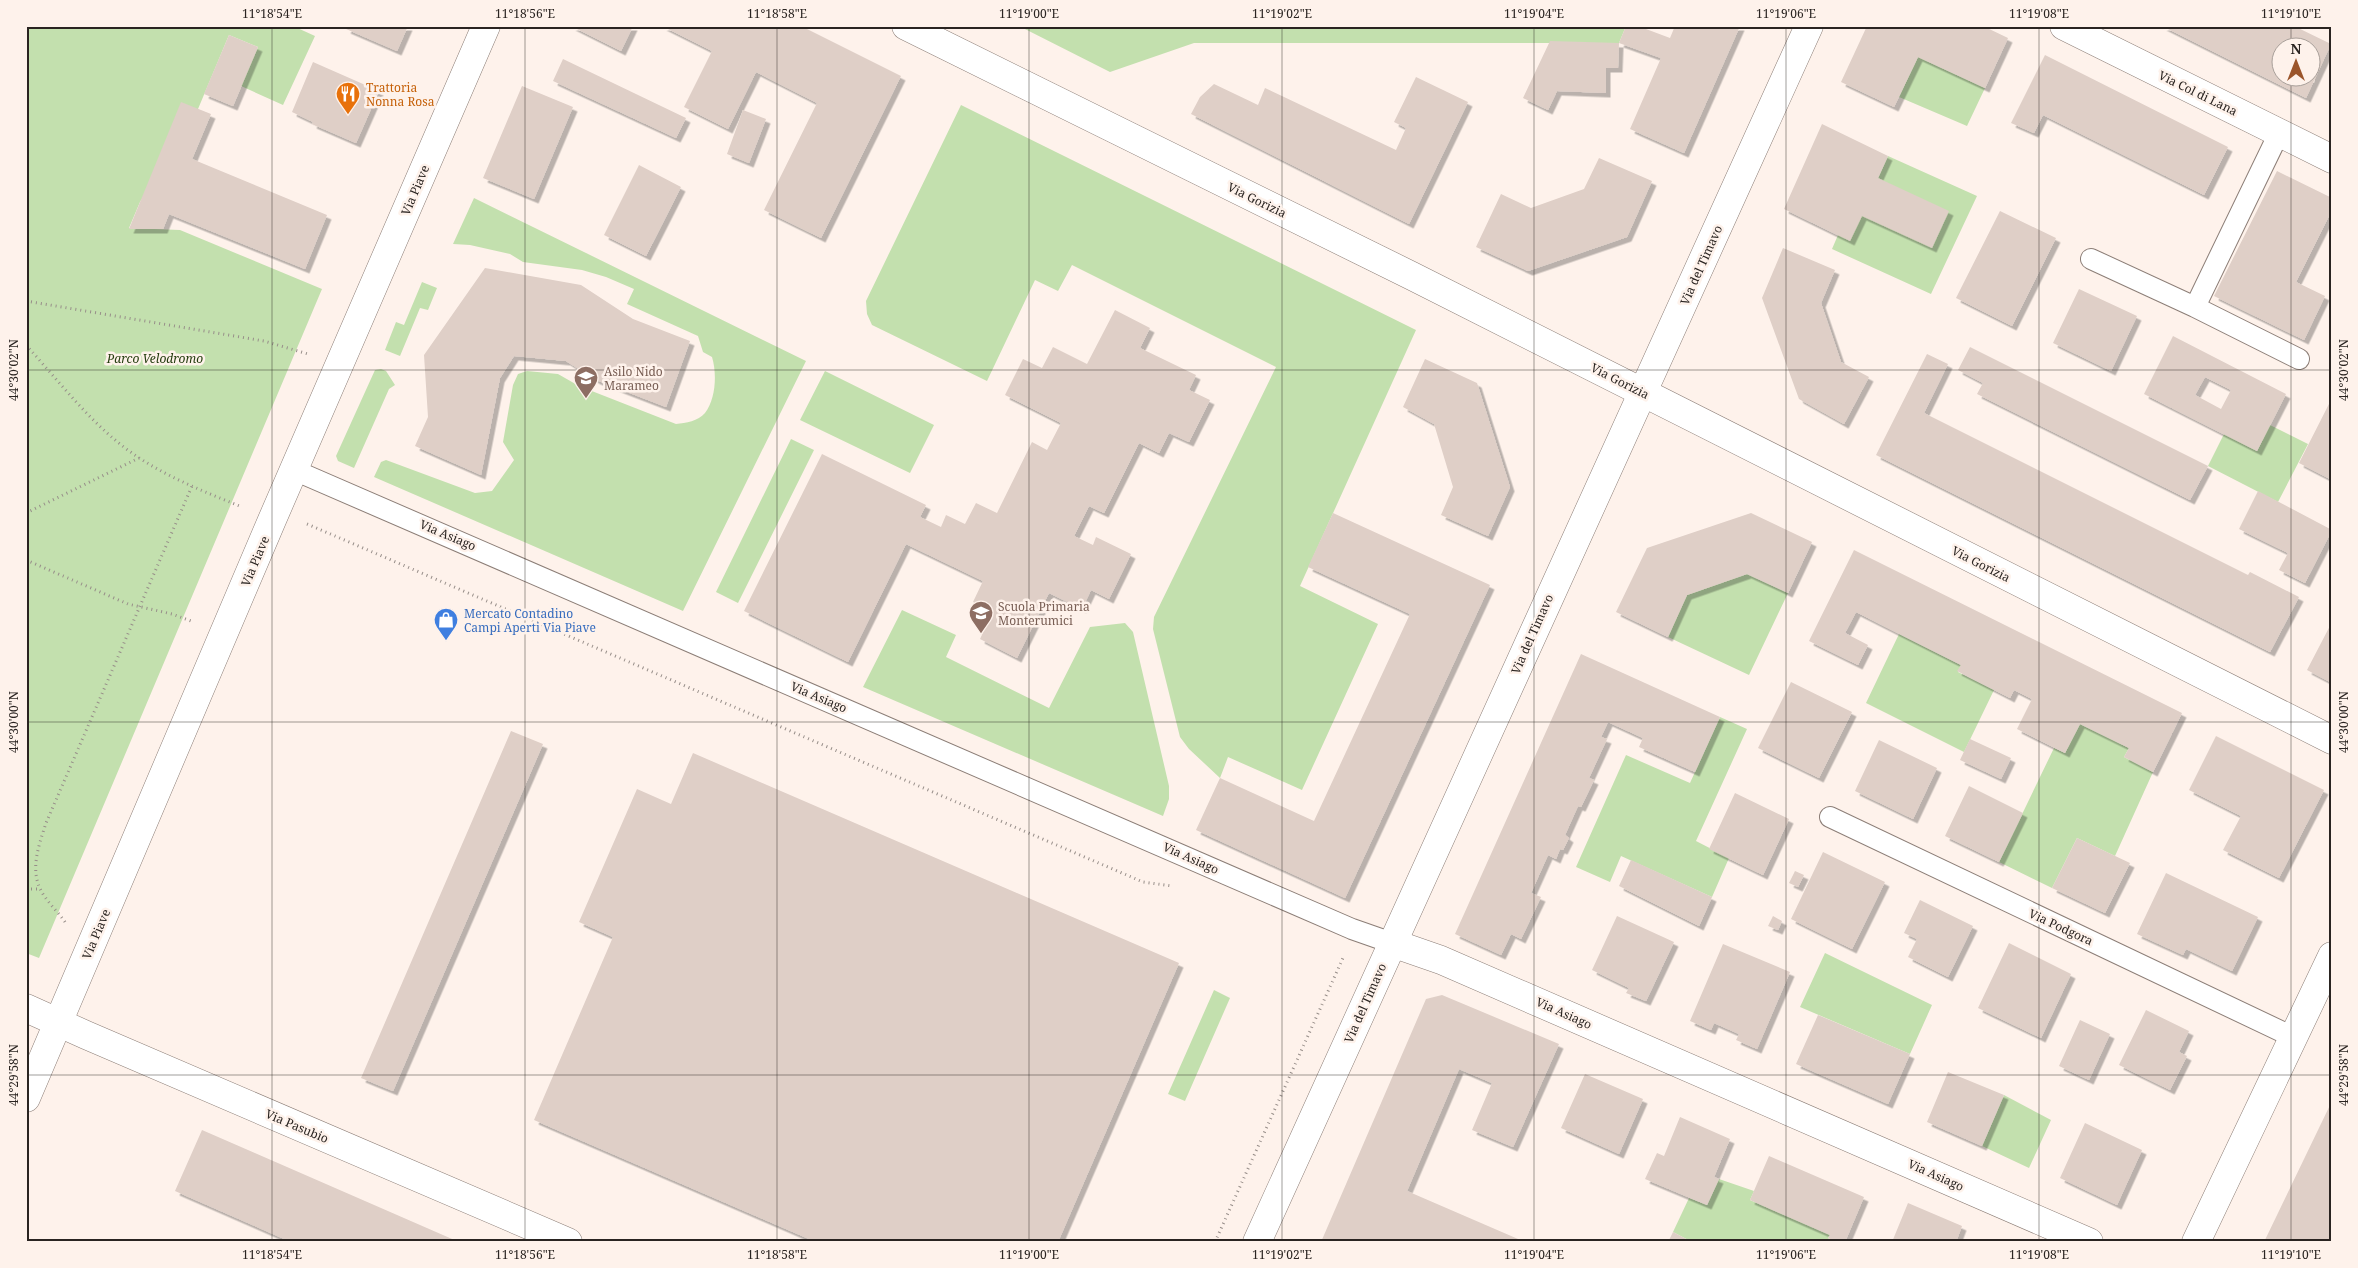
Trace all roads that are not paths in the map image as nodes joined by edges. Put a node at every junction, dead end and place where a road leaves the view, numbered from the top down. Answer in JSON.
{"nodes":[{"id":1,"x":486,"y":26,"type":"edge"},
{"id":2,"x":906,"y":26,"type":"edge"},
{"id":3,"x":1809,"y":26,"type":"edge"},
{"id":4,"x":2064,"y":26,"type":"edge"},
{"id":5,"x":2280,"y":133,"type":"junction"},
{"id":6,"x":2332,"y":159,"type":"edge"},
{"id":7,"x":2091,"y":259,"type":"dead end"},
{"id":8,"x":2194,"y":307,"type":"junction"},
{"id":9,"x":2299,"y":359,"type":"dead end"},
{"id":10,"x":1642,"y":393,"type":"junction"},
{"id":11,"x":294,"y":470,"type":"junction"},
{"id":12,"x":2332,"y":740,"type":"edge"},
{"id":13,"x":1830,"y":818,"type":"dead end"},
{"id":14,"x":1392,"y":943,"type":"junction"},
{"id":15,"x":2332,"y":956,"type":"edge"},
{"id":16,"x":26,"y":1008,"type":"edge"},
{"id":17,"x":58,"y":1023,"type":"junction"},
{"id":18,"x":2293,"y":1037,"type":"junction"},
{"id":19,"x":26,"y":1098,"type":"edge"},
{"id":20,"x":568,"y":1242,"type":"edge"},
{"id":21,"x":1257,"y":1242,"type":"edge"},
{"id":22,"x":2089,"y":1242,"type":"edge"},
{"id":23,"x":2196,"y":1242,"type":"edge"}],
"edges":[{"from":1,"to":11,"type":"street","name":"Via Piave"},
{"from":2,"to":10,"type":"street","name":"Via Gorizia"},
{"from":3,"to":10,"type":"street","name":"Via del Timavo"},
{"from":4,"to":5,"type":"street","name":"Via Col di Lana"},
{"from":5,"to":6,"type":"street","name":"Via Col di Lana"},
{"from":5,"to":8,"type":"lane"},
{"from":7,"to":8,"type":"lane"},
{"from":8,"to":9,"type":"lane"},
{"from":10,"to":12,"type":"street","name":"Via Gorizia"},
{"from":10,"to":14,"type":"street","name":"Via del Timavo"},
{"from":11,"to":14,"type":"lane","name":"Via Asiago"},
{"from":11,"to":17,"type":"street","name":"Via Piave"},
{"from":13,"to":18,"type":"lane","name":"Via Podgora"},
{"from":14,"to":21,"type":"street","name":"Via del Timavo"},
{"from":14,"to":22,"type":"street","name":"Via Asiago"},
{"from":15,"to":18,"type":"street"},
{"from":16,"to":17,"type":"street","name":"Via Pasubio"},
{"from":17,"to":19,"type":"street","name":"Via Piave"},
{"from":17,"to":20,"type":"street","name":"Via Pasubio"},
{"from":18,"to":23,"type":"street"}]}
